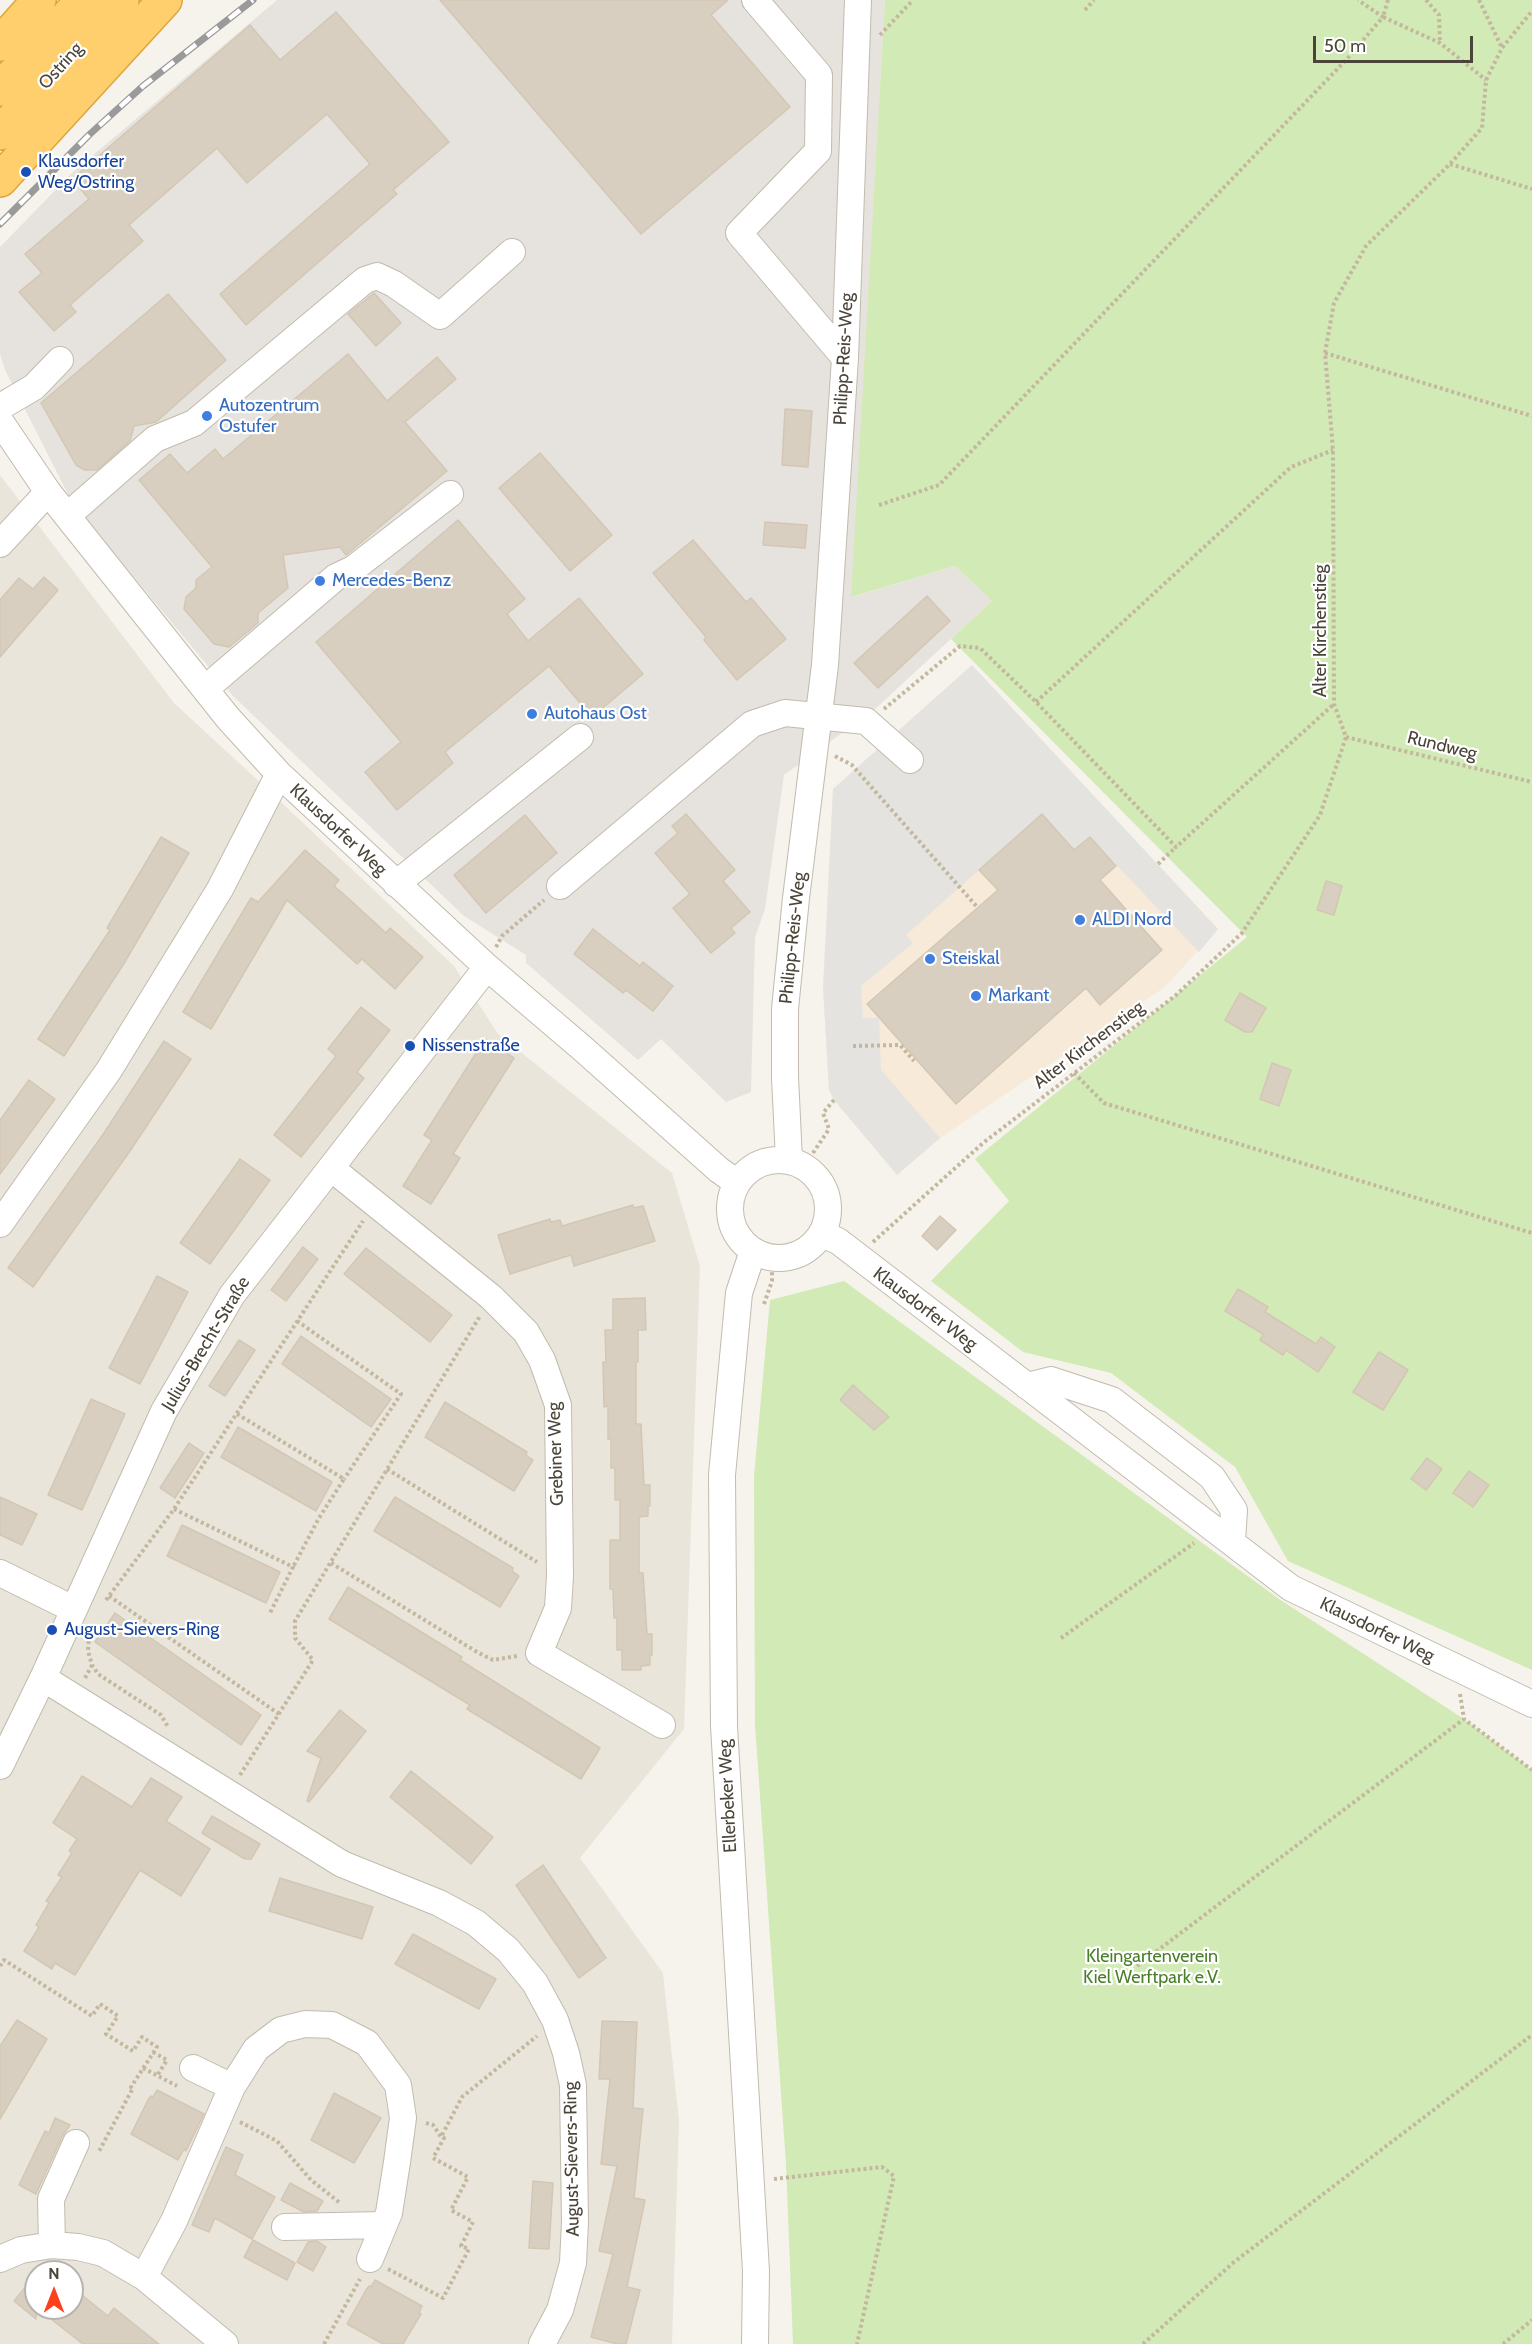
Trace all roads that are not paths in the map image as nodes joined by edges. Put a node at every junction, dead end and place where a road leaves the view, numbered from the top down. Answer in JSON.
{"nodes":[{"id":1,"x":39,"y":0,"type":"edge"},
{"id":2,"x":83,"y":0,"type":"edge"},
{"id":3,"x":122,"y":0,"type":"edge"},
{"id":4,"x":165,"y":0,"type":"edge"},
{"id":5,"x":755,"y":0,"type":"edge"},
{"id":6,"x":858,"y":0,"type":"edge"},
{"id":7,"x":0,"y":44,"type":"edge"},
{"id":8,"x":0,"y":89,"type":"edge"},
{"id":9,"x":0,"y":133,"type":"edge"},
{"id":10,"x":0,"y":180,"type":"edge"},
{"id":11,"x":512,"y":252,"type":"dead end"},
{"id":12,"x":845,"y":358,"type":"junction"},
{"id":13,"x":60,"y":360,"type":"dead end"},
{"id":14,"x":0,"y":407,"type":"edge"},
{"id":15,"x":0,"y":421,"type":"edge"},
{"id":16,"x":48,"y":492,"type":"junction"},
{"id":17,"x":450,"y":494,"type":"dead end"},
{"id":18,"x":67,"y":516,"type":"junction"},
{"id":19,"x":0,"y":544,"type":"edge"},
{"id":20,"x":205,"y":689,"type":"junction"},
{"id":21,"x":818,"y":717,"type":"junction"},
{"id":22,"x":580,"y":737,"type":"dead end"},
{"id":23,"x":910,"y":760,"type":"dead end"},
{"id":24,"x":279,"y":774,"type":"junction"},
{"id":25,"x":396,"y":884,"type":"junction"},
{"id":26,"x":560,"y":886,"type":"road end"},
{"id":27,"x":487,"y":967,"type":"junction"},
{"id":28,"x":796,"y":1163,"type":"junction"},
{"id":29,"x":331,"y":1168,"type":"junction"},
{"id":30,"x":736,"y":1182,"type":"junction"},
{"id":31,"x":0,"y":1224,"type":"edge"},
{"id":32,"x":822,"y":1234,"type":"junction"},
{"id":33,"x":762,"y":1255,"type":"junction"},
{"id":34,"x":1027,"y":1386,"type":"junction"},
{"id":35,"x":1223,"y":1535,"type":"junction"},
{"id":36,"x":0,"y":1573,"type":"edge"},
{"id":37,"x":82,"y":1617,"type":"junction"},
{"id":38,"x":43,"y":1678,"type":"junction"},
{"id":39,"x":1532,"y":1704,"type":"edge"},
{"id":40,"x":662,"y":1725,"type":"dead end"},
{"id":41,"x":0,"y":1766,"type":"edge"},
{"id":42,"x":193,"y":2068,"type":"dead end"},
{"id":43,"x":232,"y":2087,"type":"junction"},
{"id":44,"x":76,"y":2143,"type":"dead end"},
{"id":45,"x":384,"y":2225,"type":"junction"},
{"id":46,"x":285,"y":2227,"type":"dead end"},
{"id":47,"x":52,"y":2245,"type":"junction"},
{"id":48,"x":0,"y":2259,"type":"edge"},
{"id":49,"x":370,"y":2259,"type":"road end"},
{"id":50,"x":144,"y":2277,"type":"junction"},
{"id":51,"x":225,"y":2344,"type":"edge"},
{"id":52,"x":542,"y":2344,"type":"edge"},
{"id":53,"x":755,"y":2344,"type":"edge"}],
"edges":[{"from":1,"to":7,"type":"highway"},
{"from":2,"to":8,"type":"highway","name":"Ostring"},
{"from":3,"to":9,"type":"highway","name":"Ostring"},
{"from":4,"to":10,"type":"highway"},
{"from":5,"to":12,"type":"street"},
{"from":6,"to":12,"type":"street","name":"Philipp-Reis-Weg"},
{"from":11,"to":18,"type":"street"},
{"from":12,"to":21,"type":"street","name":"Philipp-Reis-Weg"},
{"from":13,"to":14,"type":"street"},
{"from":15,"to":16,"type":"street","name":"Klausdorfer Weg"},
{"from":16,"to":18,"type":"street","name":"Klausdorfer Weg"},
{"from":16,"to":19,"type":"street"},
{"from":17,"to":20,"type":"street"},
{"from":18,"to":20,"type":"street","name":"Klausdorfer Weg"},
{"from":20,"to":24,"type":"street","name":"Klausdorfer Weg"},
{"from":21,"to":23,"type":"street"},
{"from":21,"to":26,"type":"street"},
{"from":21,"to":28,"type":"street","name":"Philipp-Reis-Weg"},
{"from":22,"to":25,"type":"street"},
{"from":24,"to":25,"type":"street","name":"Klausdorfer Weg"},
{"from":24,"to":31,"type":"street"},
{"from":25,"to":27,"type":"street","name":"Klausdorfer Weg"},
{"from":27,"to":29,"type":"street","name":"Julius-Brecht-Straße"},
{"from":27,"to":30,"type":"street","name":"Klausdorfer Weg"},
{"from":28,"to":30,"type":"street"},
{"from":28,"to":32,"type":"street"},
{"from":29,"to":37,"type":"street","name":"Julius-Brecht-Straße"},
{"from":29,"to":40,"type":"street","name":"Grebiner Weg"},
{"from":30,"to":33,"type":"street"},
{"from":32,"to":33,"type":"street"},
{"from":32,"to":34,"type":"street","name":"Klausdorfer Weg"},
{"from":33,"to":53,"type":"street","name":"Ellerbeker Weg"},
{"from":34,"to":35,"type":"street","name":"Klausdorfer Weg"},
{"from":34,"to":35,"type":"street"},
{"from":35,"to":39,"type":"street","name":"Klausdorfer Weg"},
{"from":36,"to":37,"type":"street"},
{"from":37,"to":38,"type":"street","name":"Julius-Brecht-Straße"},
{"from":38,"to":41,"type":"street","name":"Julius-Brecht-Straße"},
{"from":38,"to":52,"type":"street","name":"August-Sievers-Ring"},
{"from":42,"to":43,"type":"street"},
{"from":43,"to":45,"type":"street"},
{"from":43,"to":50,"type":"street"},
{"from":44,"to":47,"type":"street"},
{"from":45,"to":46,"type":"street"},
{"from":45,"to":49,"type":"street"},
{"from":47,"to":48,"type":"street"},
{"from":47,"to":50,"type":"street"},
{"from":50,"to":51,"type":"street"}]}
